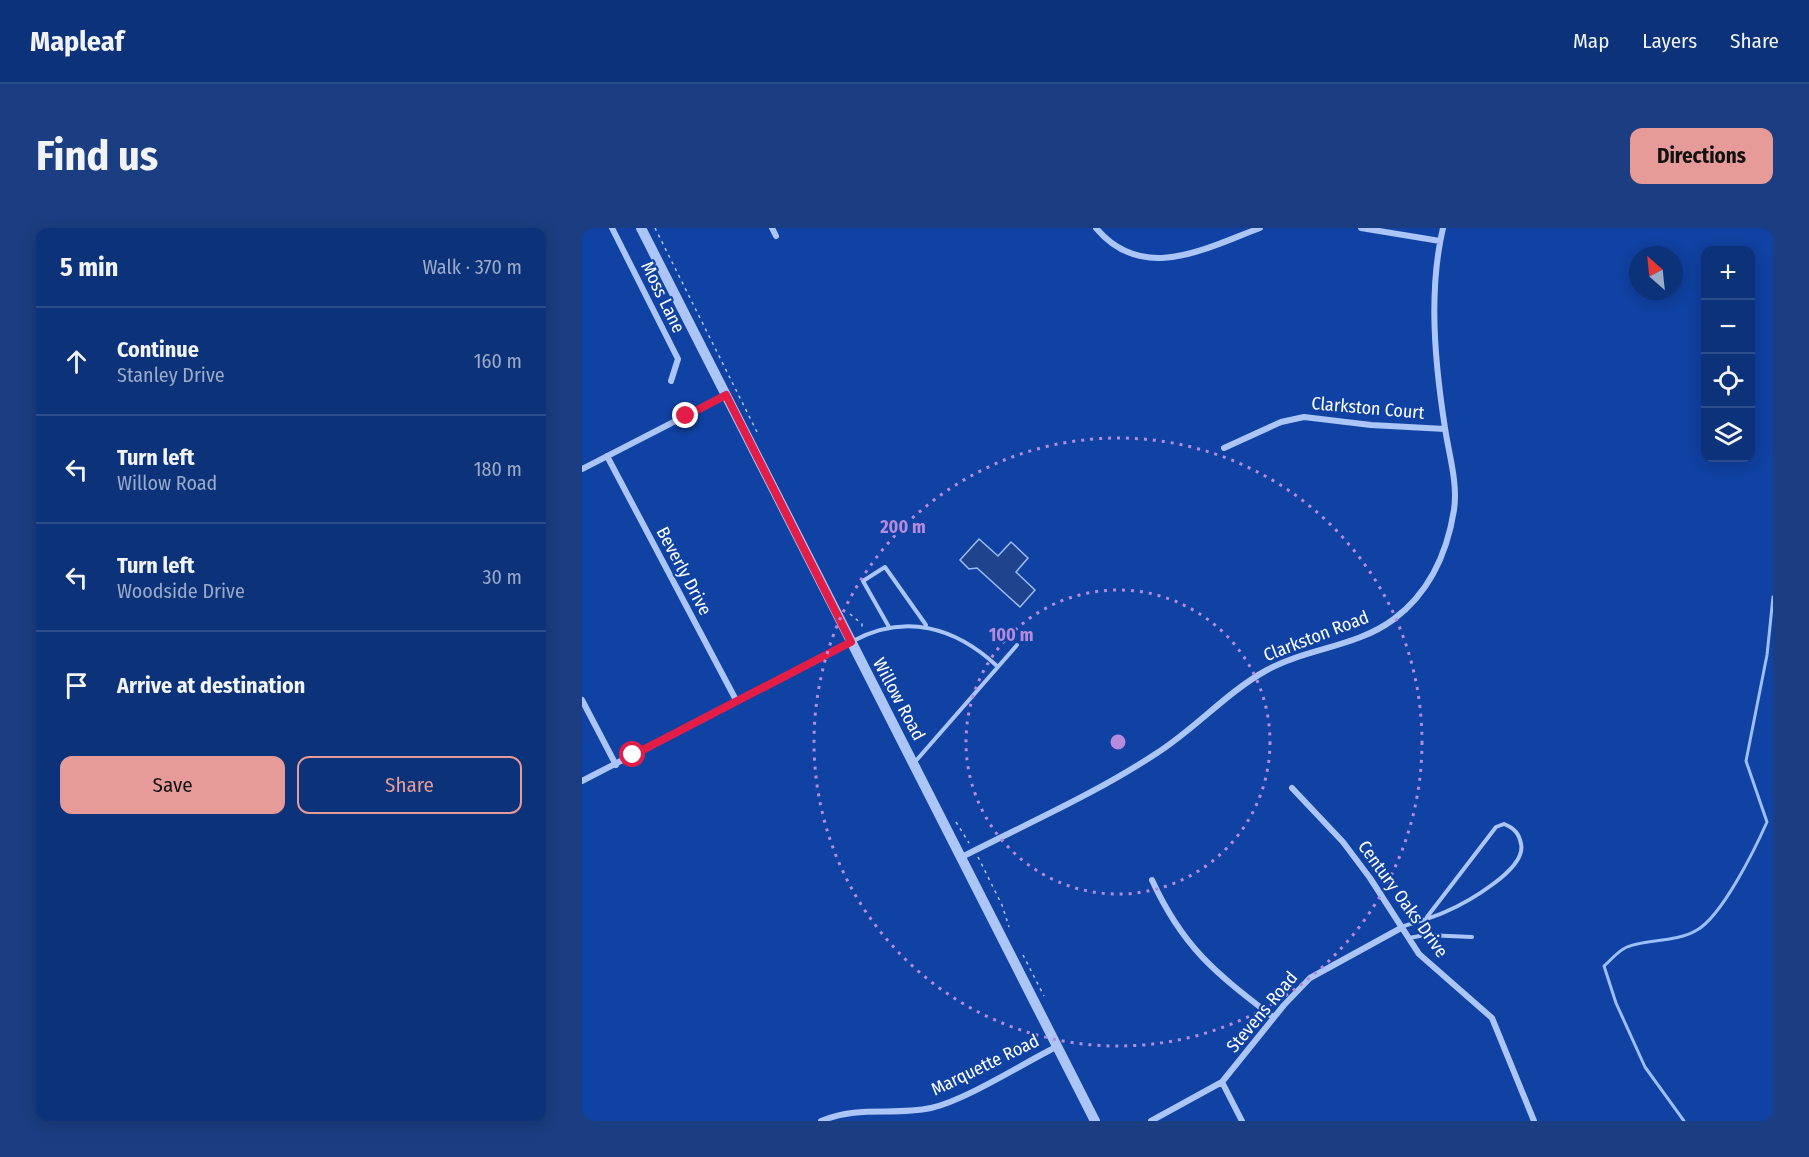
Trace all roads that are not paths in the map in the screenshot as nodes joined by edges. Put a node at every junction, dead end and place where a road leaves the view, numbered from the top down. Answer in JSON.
{"nodes":[{"id":1,"x":612,"y":228,"type":"edge"},
{"id":2,"x":641,"y":228,"type":"edge"},
{"id":3,"x":772,"y":228,"type":"edge"},
{"id":4,"x":1096,"y":228,"type":"edge"},
{"id":5,"x":1260,"y":228,"type":"edge"},
{"id":6,"x":1361,"y":228,"type":"edge"},
{"id":7,"x":1443,"y":228,"type":"edge"},
{"id":8,"x":776,"y":237,"type":"dead end"},
{"id":9,"x":1440,"y":241,"type":"junction"},
{"id":10,"x":671,"y":381,"type":"dead end"},
{"id":11,"x":726,"y":395,"type":"junction"},
{"id":12,"x":1445,"y":429,"type":"junction"},
{"id":13,"x":1224,"y":448,"type":"dead end"},
{"id":14,"x":607,"y":456,"type":"junction"},
{"id":15,"x":582,"y":469,"type":"edge"},
{"id":16,"x":926,"y":625,"type":"junction"},
{"id":17,"x":889,"y":628,"type":"junction"},
{"id":18,"x":851,"y":642,"type":"junction"},
{"id":19,"x":1017,"y":645,"type":"dead end"},
{"id":20,"x":997,"y":666,"type":"junction"},
{"id":21,"x":582,"y":700,"type":"edge"},
{"id":22,"x":736,"y":700,"type":"junction"},
{"id":23,"x":914,"y":763,"type":"junction"},
{"id":24,"x":616,"y":765,"type":"junction"},
{"id":25,"x":582,"y":782,"type":"edge"},
{"id":26,"x":1292,"y":789,"type":"dead end"},
{"id":27,"x":960,"y":858,"type":"junction"},
{"id":28,"x":1152,"y":880,"type":"dead end"},
{"id":29,"x":1427,"y":917,"type":"junction"},
{"id":30,"x":1401,"y":928,"type":"junction"},
{"id":31,"x":1472,"y":937,"type":"dead end"},
{"id":32,"x":1408,"y":938,"type":"junction"},
{"id":33,"x":1273,"y":1017,"type":"junction"},
{"id":34,"x":1056,"y":1047,"type":"junction"},
{"id":35,"x":1222,"y":1082,"type":"junction"},
{"id":36,"x":821,"y":1121,"type":"edge"},
{"id":37,"x":1095,"y":1121,"type":"edge"},
{"id":38,"x":1151,"y":1121,"type":"edge"},
{"id":39,"x":1242,"y":1121,"type":"edge"},
{"id":40,"x":1534,"y":1121,"type":"edge"}],
"edges":[{"from":1,"to":10,"type":"street","name":"Moss Lane"},
{"from":2,"to":11,"type":"street","name":"Willow Road"},
{"from":3,"to":8,"type":"street"},
{"from":4,"to":5,"type":"street"},
{"from":6,"to":9,"type":"street"},
{"from":7,"to":9,"type":"street","name":"Clarkston Road"},
{"from":9,"to":12,"type":"street","name":"Clarkston Road"},
{"from":11,"to":14,"type":"street"},
{"from":11,"to":18,"type":"street","name":"Willow Road"},
{"from":12,"to":13,"type":"street","name":"Clarkston Court"},
{"from":12,"to":27,"type":"street","name":"Clarkston Road"},
{"from":14,"to":15,"type":"street"},
{"from":14,"to":22,"type":"street","name":"Beverly Drive"},
{"from":16,"to":17,"type":"lane"},
{"from":16,"to":17,"type":"lane"},
{"from":16,"to":20,"type":"lane"},
{"from":17,"to":18,"type":"lane"},
{"from":18,"to":22,"type":"street"},
{"from":18,"to":23,"type":"street","name":"Willow Road"},
{"from":19,"to":20,"type":"lane"},
{"from":20,"to":23,"type":"lane"},
{"from":21,"to":24,"type":"street"},
{"from":22,"to":24,"type":"street"},
{"from":23,"to":27,"type":"street","name":"Willow Road"},
{"from":24,"to":25,"type":"street"},
{"from":26,"to":30,"type":"street","name":"Century Oaks Drive"},
{"from":27,"to":34,"type":"street","name":"Willow Road"},
{"from":28,"to":33,"type":"street"},
{"from":29,"to":29,"type":"lane"},
{"from":29,"to":30,"type":"lane"},
{"from":30,"to":32,"type":"street","name":"Century Oaks Drive"},
{"from":30,"to":33,"type":"street","name":"Stevens Road"},
{"from":31,"to":32,"type":"lane"},
{"from":32,"to":40,"type":"street","name":"Century Oaks Drive"},
{"from":33,"to":35,"type":"street","name":"Stevens Road"},
{"from":34,"to":36,"type":"street","name":"Marquette Road"},
{"from":34,"to":37,"type":"street","name":"Willow Road"},
{"from":35,"to":38,"type":"street","name":"Stevens Road"},
{"from":35,"to":39,"type":"street"}]}
